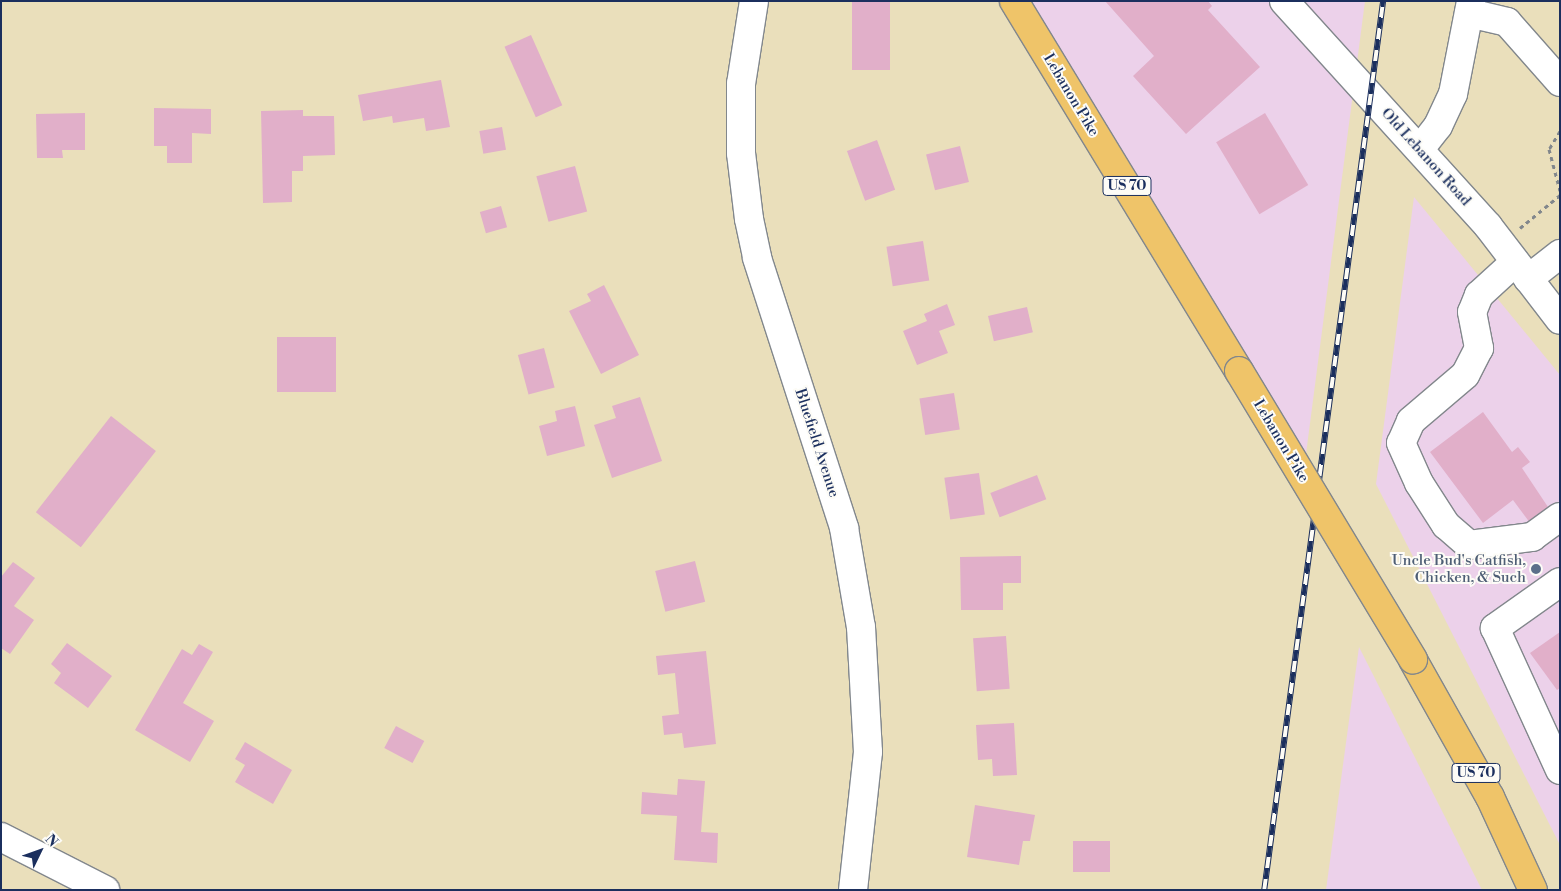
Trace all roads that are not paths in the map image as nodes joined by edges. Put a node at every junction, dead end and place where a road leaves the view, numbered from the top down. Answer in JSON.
{"nodes":[{"id":1,"x":754,"y":1,"type":"edge"},
{"id":2,"x":1014,"y":1,"type":"edge"},
{"id":3,"x":1284,"y":1,"type":"edge"},
{"id":4,"x":1470,"y":7,"type":"edge"},
{"id":5,"x":1560,"y":82,"type":"edge"},
{"id":6,"x":1420,"y":149,"type":"junction"},
{"id":7,"x":1560,"y":254,"type":"edge"},
{"id":8,"x":1522,"y":271,"type":"junction"},
{"id":9,"x":1556,"y":308,"type":"edge"},
{"id":10,"x":1560,"y":517,"type":"edge"},
{"id":11,"x":1560,"y":582,"type":"edge"},
{"id":12,"x":1557,"y":758,"type":"edge"},
{"id":13,"x":1,"y":837,"type":"edge"},
{"id":14,"x":105,"y":890,"type":"edge"},
{"id":15,"x":853,"y":890,"type":"edge"},
{"id":16,"x":1533,"y":890,"type":"edge"}],
"edges":[{"from":1,"to":15,"type":"street","name":"Bluefield Avenue"},
{"from":2,"to":16,"type":"main road","name":"Lebanon Pike","number":"US 70","bridge":true},
{"from":3,"to":6,"type":"street","name":"Old Lebanon Road"},
{"from":4,"to":5,"type":"street"},
{"from":4,"to":6,"type":"street"},
{"from":6,"to":8,"type":"street","name":"Old Lebanon Road"},
{"from":7,"to":8,"type":"street"},
{"from":8,"to":9,"type":"street","name":"Old Lebanon Road"},
{"from":8,"to":10,"type":"street"},
{"from":11,"to":12,"type":"street"},
{"from":13,"to":14,"type":"street"}]}
